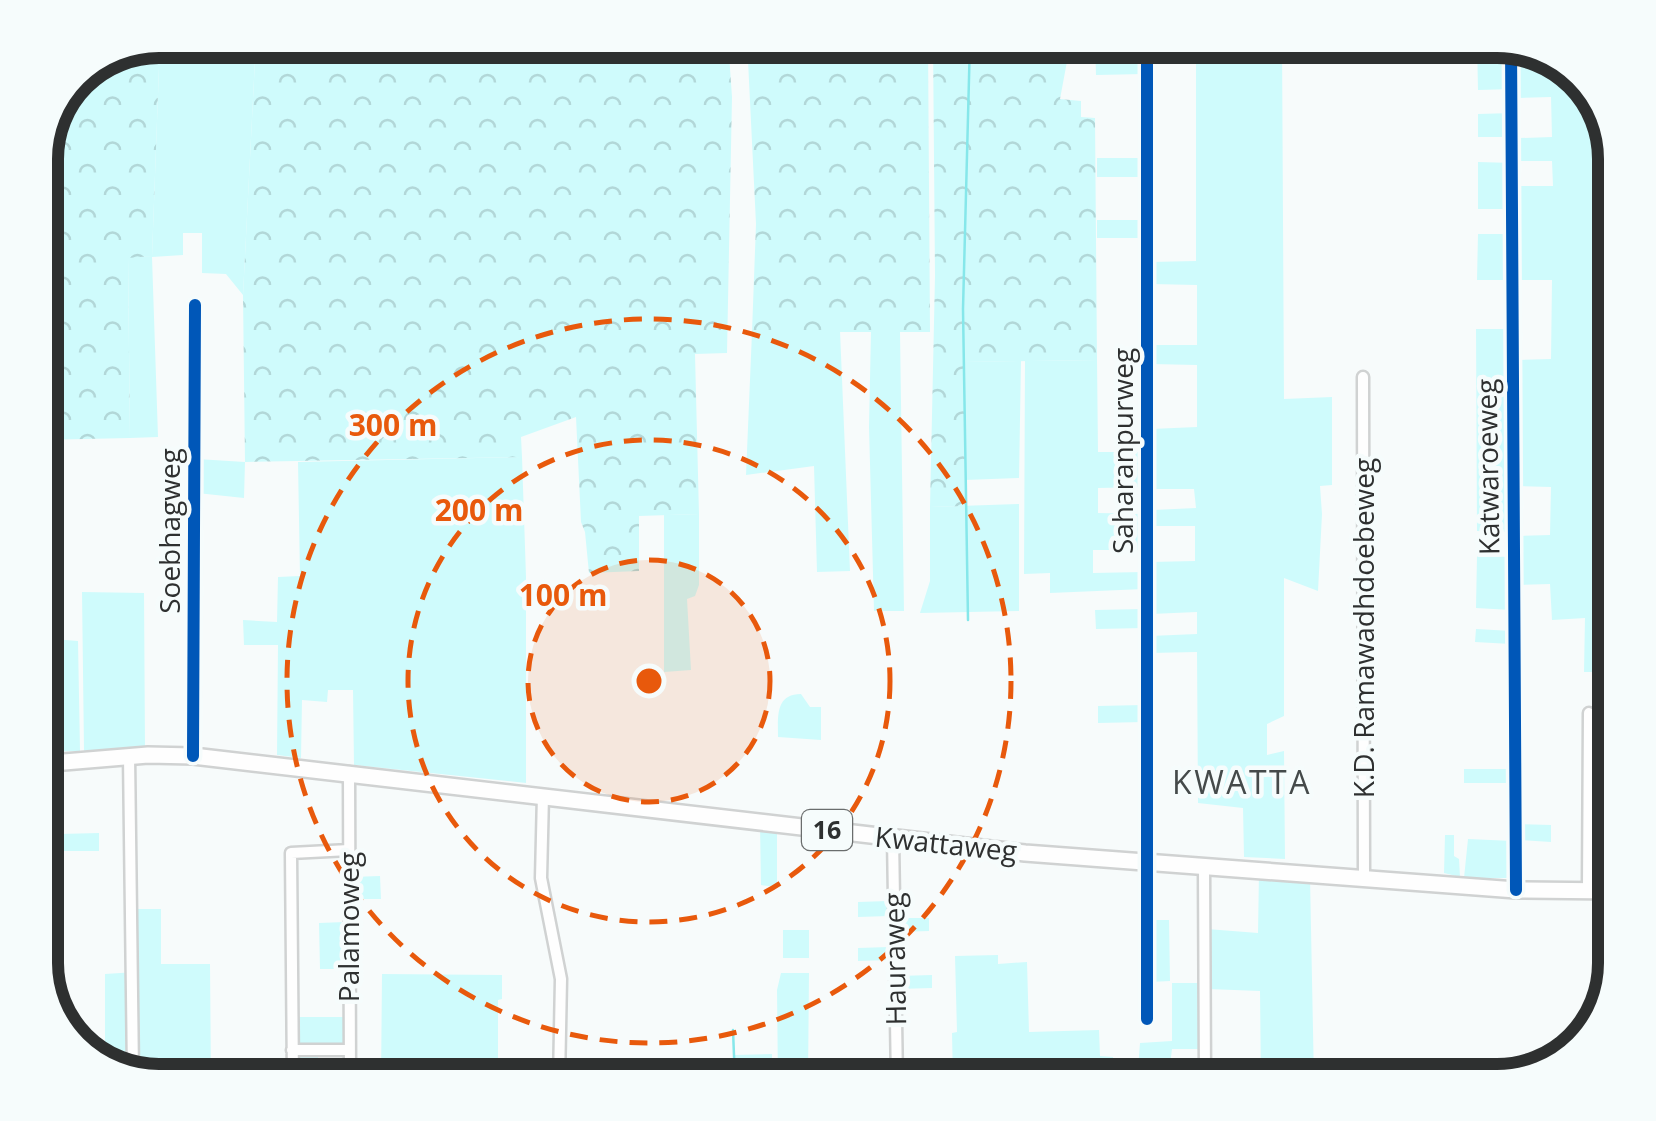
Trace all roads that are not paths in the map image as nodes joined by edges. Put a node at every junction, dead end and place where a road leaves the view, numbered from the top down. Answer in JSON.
{"nodes":[{"id":1,"x":1146,"y":58,"type":"edge"},
{"id":2,"x":1511,"y":58,"type":"edge"},
{"id":3,"x":195,"y":305,"type":"dead end"},
{"id":4,"x":1363,"y":378,"type":"dead end"},
{"id":5,"x":1589,"y":714,"type":"dead end"},
{"id":6,"x":130,"y":756,"type":"junction"},
{"id":7,"x":193,"y":756,"type":"junction"},
{"id":8,"x":58,"y":762,"type":"edge"},
{"id":9,"x":349,"y":772,"type":"junction"},
{"id":10,"x":544,"y":794,"type":"junction"},
{"id":11,"x":893,"y":838,"type":"junction"},
{"id":12,"x":349,"y":850,"type":"junction"},
{"id":13,"x":1148,"y":862,"type":"junction"},
{"id":14,"x":1204,"y":866,"type":"junction"},
{"id":15,"x":1364,"y":879,"type":"junction"},
{"id":16,"x":1516,"y":890,"type":"junction"},
{"id":17,"x":1588,"y":890,"type":"junction"},
{"id":18,"x":1598,"y":890,"type":"edge"},
{"id":19,"x":1148,"y":1019,"type":"dead end"},
{"id":20,"x":292,"y":1050,"type":"junction"},
{"id":21,"x":350,"y":1050,"type":"junction"},
{"id":22,"x":133,"y":1060,"type":"edge"},
{"id":23,"x":292,"y":1064,"type":"edge"},
{"id":24,"x":350,"y":1064,"type":"edge"},
{"id":25,"x":559,"y":1064,"type":"edge"},
{"id":26,"x":897,"y":1064,"type":"edge"},
{"id":27,"x":1205,"y":1064,"type":"edge"}],
"edges":[{"from":1,"to":13,"type":"street","name":"Saharanpurweg"},
{"from":2,"to":16,"type":"street","name":"Katwaroeweg"},
{"from":3,"to":7,"type":"street","name":"Soebhagweg"},
{"from":4,"to":15,"type":"street","name":"K.D. Ramawadhdoebeweg"},
{"from":5,"to":17,"type":"street"},
{"from":6,"to":7,"type":"main road","name":"Kwattaweg","number":"16"},
{"from":6,"to":8,"type":"main road","name":"Kwattaweg","number":"16"},
{"from":6,"to":22,"type":"street"},
{"from":7,"to":9,"type":"main road","name":"Kwattaweg","number":"16"},
{"from":9,"to":10,"type":"main road","name":"Kwattaweg","number":"16"},
{"from":9,"to":12,"type":"street","name":"Palamoweg"},
{"from":10,"to":11,"type":"main road","name":"Kwattaweg","number":"16"},
{"from":10,"to":25,"type":"street"},
{"from":11,"to":13,"type":"main road","name":"Kwattaweg","number":"16"},
{"from":11,"to":26,"type":"street","name":"Hauraweg"},
{"from":12,"to":20,"type":"street"},
{"from":12,"to":21,"type":"street","name":"Palamoweg"},
{"from":13,"to":14,"type":"main road","name":"Kwattaweg","number":"16"},
{"from":13,"to":19,"type":"street","name":"Saharanpurweg"},
{"from":14,"to":15,"type":"main road","name":"Kwattaweg","number":"16"},
{"from":14,"to":27,"type":"street"},
{"from":15,"to":16,"type":"main road","name":"Kwattaweg","number":"16"},
{"from":16,"to":17,"type":"main road","name":"Kwattaweg","number":"16"},
{"from":17,"to":18,"type":"main road","name":"Kwattaweg","number":"16"},
{"from":20,"to":21,"type":"street"},
{"from":20,"to":23,"type":"street"},
{"from":21,"to":24,"type":"street","name":"Palamoweg"}]}
